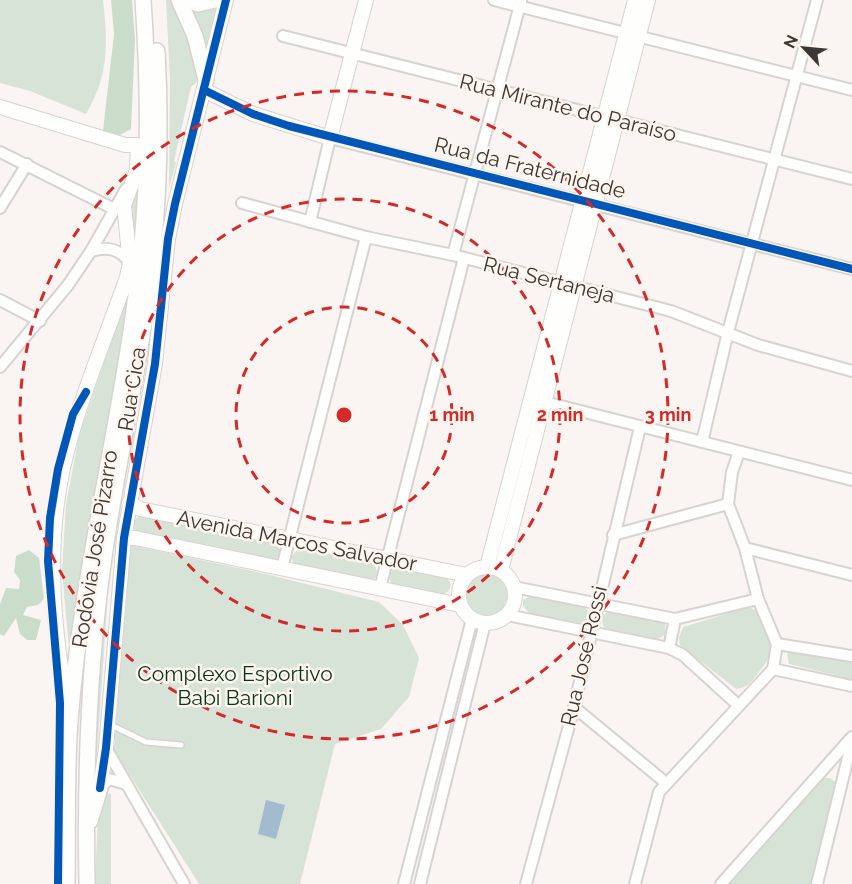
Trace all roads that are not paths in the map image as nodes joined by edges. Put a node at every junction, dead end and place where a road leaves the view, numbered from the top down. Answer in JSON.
{"nodes":[{"id":1,"x":141,"y":0,"type":"edge"},
{"id":2,"x":153,"y":0,"type":"edge"},
{"id":3,"x":179,"y":0,"type":"edge"},
{"id":4,"x":188,"y":0,"type":"edge"},
{"id":5,"x":215,"y":0,"type":"edge"},
{"id":6,"x":226,"y":0,"type":"edge"},
{"id":7,"x":366,"y":0,"type":"edge"},
{"id":8,"x":494,"y":0,"type":"edge"},
{"id":9,"x":635,"y":0,"type":"edge"},
{"id":10,"x":648,"y":0,"type":"edge"},
{"id":11,"x":817,"y":0,"type":"edge"},
{"id":12,"x":520,"y":3,"type":"edge"},
{"id":13,"x":633,"y":35,"type":"junction"},
{"id":14,"x":283,"y":36,"type":"dead end"},
{"id":15,"x":352,"y":53,"type":"junction"},
{"id":16,"x":797,"y":76,"type":"junction"},
{"id":17,"x":205,"y":85,"type":"junction"},
{"id":18,"x":852,"y":90,"type":"edge"},
{"id":19,"x":498,"y":91,"type":"junction"},
{"id":20,"x":0,"y":107,"type":"edge"},
{"id":21,"x":611,"y":119,"type":"junction"},
{"id":22,"x":330,"y":138,"type":"junction"},
{"id":23,"x":138,"y":145,"type":"junction"},
{"id":24,"x":0,"y":152,"type":"edge"},
{"id":25,"x":776,"y":159,"type":"junction"},
{"id":26,"x":27,"y":164,"type":"junction"},
{"id":27,"x":476,"y":172,"type":"junction"},
{"id":28,"x":852,"y":179,"type":"edge"},
{"id":29,"x":589,"y":201,"type":"junction"},
{"id":30,"x":242,"y":203,"type":"dead end"},
{"id":31,"x":0,"y":208,"type":"edge"},
{"id":32,"x":119,"y":211,"type":"junction"},
{"id":33,"x":310,"y":222,"type":"junction"},
{"id":34,"x":366,"y":237,"type":"junction"},
{"id":35,"x":752,"y":245,"type":"junction"},
{"id":36,"x":91,"y":251,"type":"junction"},
{"id":37,"x":453,"y":255,"type":"junction"},
{"id":38,"x":464,"y":258,"type":"junction"},
{"id":39,"x":135,"y":263,"type":"junction"},
{"id":40,"x":852,"y":269,"type":"edge"},
{"id":41,"x":568,"y":285,"type":"junction"},
{"id":42,"x":0,"y":300,"type":"edge"},
{"id":43,"x":40,"y":321,"type":"junction"},
{"id":44,"x":728,"y":332,"type":"junction"},
{"id":45,"x":0,"y":367,"type":"edge"},
{"id":46,"x":852,"y":371,"type":"edge"},
{"id":47,"x":544,"y":402,"type":"junction"},
{"id":48,"x":640,"y":427,"type":"junction"},
{"id":49,"x":702,"y":442,"type":"junction"},
{"id":50,"x":739,"y":452,"type":"junction"},
{"id":51,"x":852,"y":480,"type":"edge"},
{"id":52,"x":129,"y":503,"type":"junction"},
{"id":53,"x":728,"y":504,"type":"junction"},
{"id":54,"x":613,"y":535,"type":"junction"},
{"id":55,"x":124,"y":538,"type":"junction"},
{"id":56,"x":290,"y":539,"type":"junction"},
{"id":57,"x":745,"y":548,"type":"junction"},
{"id":58,"x":387,"y":559,"type":"junction"},
{"id":59,"x":282,"y":568,"type":"junction"},
{"id":60,"x":494,"y":569,"type":"junction"},
{"id":61,"x":467,"y":575,"type":"junction"},
{"id":62,"x":852,"y":575,"type":"edge"},
{"id":63,"x":514,"y":587,"type":"junction"},
{"id":64,"x":380,"y":588,"type":"junction"},
{"id":65,"x":758,"y":599,"type":"junction"},
{"id":66,"x":460,"y":605,"type":"junction"},
{"id":67,"x":596,"y":605,"type":"junction"},
{"id":68,"x":507,"y":615,"type":"junction"},
{"id":69,"x":675,"y":619,"type":"junction"},
{"id":70,"x":479,"y":621,"type":"junction"},
{"id":71,"x":591,"y":633,"type":"junction"},
{"id":72,"x":777,"y":644,"type":"junction"},
{"id":73,"x":669,"y":648,"type":"junction"},
{"id":74,"x":852,"y":656,"type":"edge"},
{"id":75,"x":773,"y":669,"type":"junction"},
{"id":76,"x":852,"y":687,"type":"edge"},
{"id":77,"x":738,"y":705,"type":"junction"},
{"id":78,"x":574,"y":707,"type":"junction"},
{"id":79,"x":70,"y":721,"type":"junction"},
{"id":80,"x":108,"y":724,"type":"junction"},
{"id":81,"x":852,"y":736,"type":"edge"},
{"id":82,"x":852,"y":741,"type":"edge"},
{"id":83,"x":181,"y":745,"type":"dead end"},
{"id":84,"x":106,"y":748,"type":"junction"},
{"id":85,"x":666,"y":783,"type":"junction"},
{"id":86,"x":126,"y":784,"type":"junction"},
{"id":87,"x":100,"y":788,"type":"junction"},
{"id":88,"x":86,"y":836,"type":"junction"},
{"id":89,"x":67,"y":884,"type":"edge"},
{"id":90,"x":87,"y":884,"type":"edge"},
{"id":91,"x":184,"y":884,"type":"edge"},
{"id":92,"x":404,"y":884,"type":"edge"},
{"id":93,"x":420,"y":884,"type":"edge"},
{"id":94,"x":526,"y":884,"type":"edge"},
{"id":95,"x":635,"y":884,"type":"edge"},
{"id":96,"x":721,"y":884,"type":"edge"},
{"id":97,"x":817,"y":884,"type":"edge"}],
"edges":[{"from":1,"to":23,"type":"main road"},
{"from":1,"to":39,"type":"main road","name":"Rodovia José Pizarro"},
{"from":2,"to":88,"type":"main road","name":"Rodovia José Pizarro"},
{"from":3,"to":17,"type":"main road"},
{"from":4,"to":5,"type":"main road"},
{"from":6,"to":17,"type":"street","name":"Rua Cica"},
{"from":7,"to":15,"type":"street"},
{"from":8,"to":12,"type":"street"},
{"from":9,"to":13,"type":"street"},
{"from":10,"to":13,"type":"street"},
{"from":11,"to":16,"type":"street"},
{"from":12,"to":13,"type":"street"},
{"from":12,"to":19,"type":"street"},
{"from":13,"to":16,"type":"street"},
{"from":13,"to":21,"type":"street"},
{"from":14,"to":15,"type":"street","name":"Rua Mirante do Paraíso"},
{"from":15,"to":19,"type":"street","name":"Rua Mirante do Paraíso"},
{"from":15,"to":22,"type":"street"},
{"from":16,"to":18,"type":"street"},
{"from":16,"to":25,"type":"street"},
{"from":17,"to":22,"type":"street","name":"Rua da Fraternidade"},
{"from":17,"to":52,"type":"street","name":"Rua Cica"},
{"from":19,"to":21,"type":"street","name":"Rua Mirante do Paraíso"},
{"from":19,"to":27,"type":"street"},
{"from":20,"to":23,"type":"street"},
{"from":21,"to":25,"type":"street","name":"Rua Mirante do Paraíso"},
{"from":21,"to":29,"type":"street"},
{"from":22,"to":27,"type":"street","name":"Rua da Fraternidade"},
{"from":22,"to":33,"type":"street"},
{"from":23,"to":32,"type":"street"},
{"from":24,"to":26,"type":"street"},
{"from":25,"to":28,"type":"street","name":"Rua Mirante do Paraíso"},
{"from":25,"to":35,"type":"street"},
{"from":26,"to":31,"type":"street"},
{"from":26,"to":32,"type":"street"},
{"from":27,"to":29,"type":"street","name":"Rua da Fraternidade"},
{"from":27,"to":37,"type":"street"},
{"from":29,"to":35,"type":"street","name":"Rua da Fraternidade"},
{"from":29,"to":41,"type":"street"},
{"from":30,"to":33,"type":"street","name":"Rua Sertaneja"},
{"from":32,"to":36,"type":"street"},
{"from":32,"to":39,"type":"street"},
{"from":33,"to":34,"type":"street","name":"Rua Sertaneja"},
{"from":34,"to":37,"type":"street","name":"Rua Sertaneja"},
{"from":34,"to":56,"type":"street"},
{"from":35,"to":40,"type":"street","name":"Rua da Fraternidade"},
{"from":35,"to":44,"type":"street"},
{"from":36,"to":39,"type":"street"},
{"from":36,"to":43,"type":"street"},
{"from":37,"to":38,"type":"street","name":"Rua Sertaneja"},
{"from":38,"to":41,"type":"street","name":"Rua Sertaneja"},
{"from":38,"to":58,"type":"street"},
{"from":39,"to":79,"type":"main road","name":"Rodovia José Pizarro"},
{"from":39,"to":79,"type":"street"},
{"from":41,"to":44,"type":"street","name":"Rua Sertaneja"},
{"from":41,"to":47,"type":"street"},
{"from":41,"to":60,"type":"street"},
{"from":42,"to":43,"type":"street"},
{"from":43,"to":45,"type":"street"},
{"from":44,"to":46,"type":"street","name":"Rua Sertaneja"},
{"from":44,"to":49,"type":"street"},
{"from":47,"to":48,"type":"street"},
{"from":47,"to":60,"type":"street"},
{"from":48,"to":49,"type":"street"},
{"from":48,"to":54,"type":"street","name":"Rua José Rossi"},
{"from":49,"to":50,"type":"street"},
{"from":50,"to":51,"type":"street"},
{"from":50,"to":53,"type":"street"},
{"from":52,"to":55,"type":"street","name":"Rua Cica"},
{"from":52,"to":56,"type":"street","name":"Avenida Marcos Salvador"},
{"from":53,"to":54,"type":"street"},
{"from":53,"to":57,"type":"street"},
{"from":54,"to":67,"type":"street","name":"Rua José Rossi"},
{"from":55,"to":59,"type":"street","name":"Avenida Marcos Salvador"},
{"from":55,"to":80,"type":"street","name":"Rua Cica"},
{"from":56,"to":58,"type":"street","name":"Avenida Marcos Salvador"},
{"from":56,"to":59,"type":"street"},
{"from":57,"to":62,"type":"street"},
{"from":57,"to":65,"type":"street"},
{"from":58,"to":61,"type":"street","name":"Avenida Marcos Salvador"},
{"from":58,"to":64,"type":"street"},
{"from":59,"to":64,"type":"street","name":"Avenida Marcos Salvador"},
{"from":60,"to":61,"type":"street"},
{"from":60,"to":63,"type":"street"},
{"from":61,"to":66,"type":"street"},
{"from":63,"to":67,"type":"street"},
{"from":63,"to":68,"type":"street"},
{"from":64,"to":66,"type":"street","name":"Avenida Marcos Salvador"},
{"from":65,"to":69,"type":"street"},
{"from":65,"to":72,"type":"street"},
{"from":66,"to":70,"type":"street"},
{"from":67,"to":69,"type":"street"},
{"from":67,"to":71,"type":"street","name":"Rua José Rossi"},
{"from":68,"to":70,"type":"street"},
{"from":68,"to":71,"type":"street"},
{"from":69,"to":73,"type":"street"},
{"from":70,"to":92,"type":"street"},
{"from":70,"to":93,"type":"street"},
{"from":71,"to":73,"type":"street"},
{"from":71,"to":78,"type":"street","name":"Rua José Rossi"},
{"from":72,"to":74,"type":"street"},
{"from":72,"to":75,"type":"street"},
{"from":73,"to":77,"type":"street"},
{"from":75,"to":76,"type":"street"},
{"from":75,"to":77,"type":"street"},
{"from":77,"to":85,"type":"street"},
{"from":78,"to":85,"type":"street"},
{"from":78,"to":94,"type":"street","name":"Rua José Rossi"},
{"from":79,"to":89,"type":"main road","name":"Rodovia José Pizarro"},
{"from":80,"to":83,"type":"lane"},
{"from":80,"to":84,"type":"street","name":"Rua Cica"},
{"from":81,"to":96,"type":"street"},
{"from":82,"to":97,"type":"street"},
{"from":84,"to":86,"type":"street"},
{"from":84,"to":87,"type":"street","name":"Rua Cica"},
{"from":85,"to":95,"type":"street"},
{"from":86,"to":87,"type":"street"},
{"from":86,"to":91,"type":"street"},
{"from":87,"to":88,"type":"main road"},
{"from":88,"to":90,"type":"main road","name":"Rodovia José Pizarro"}]}
